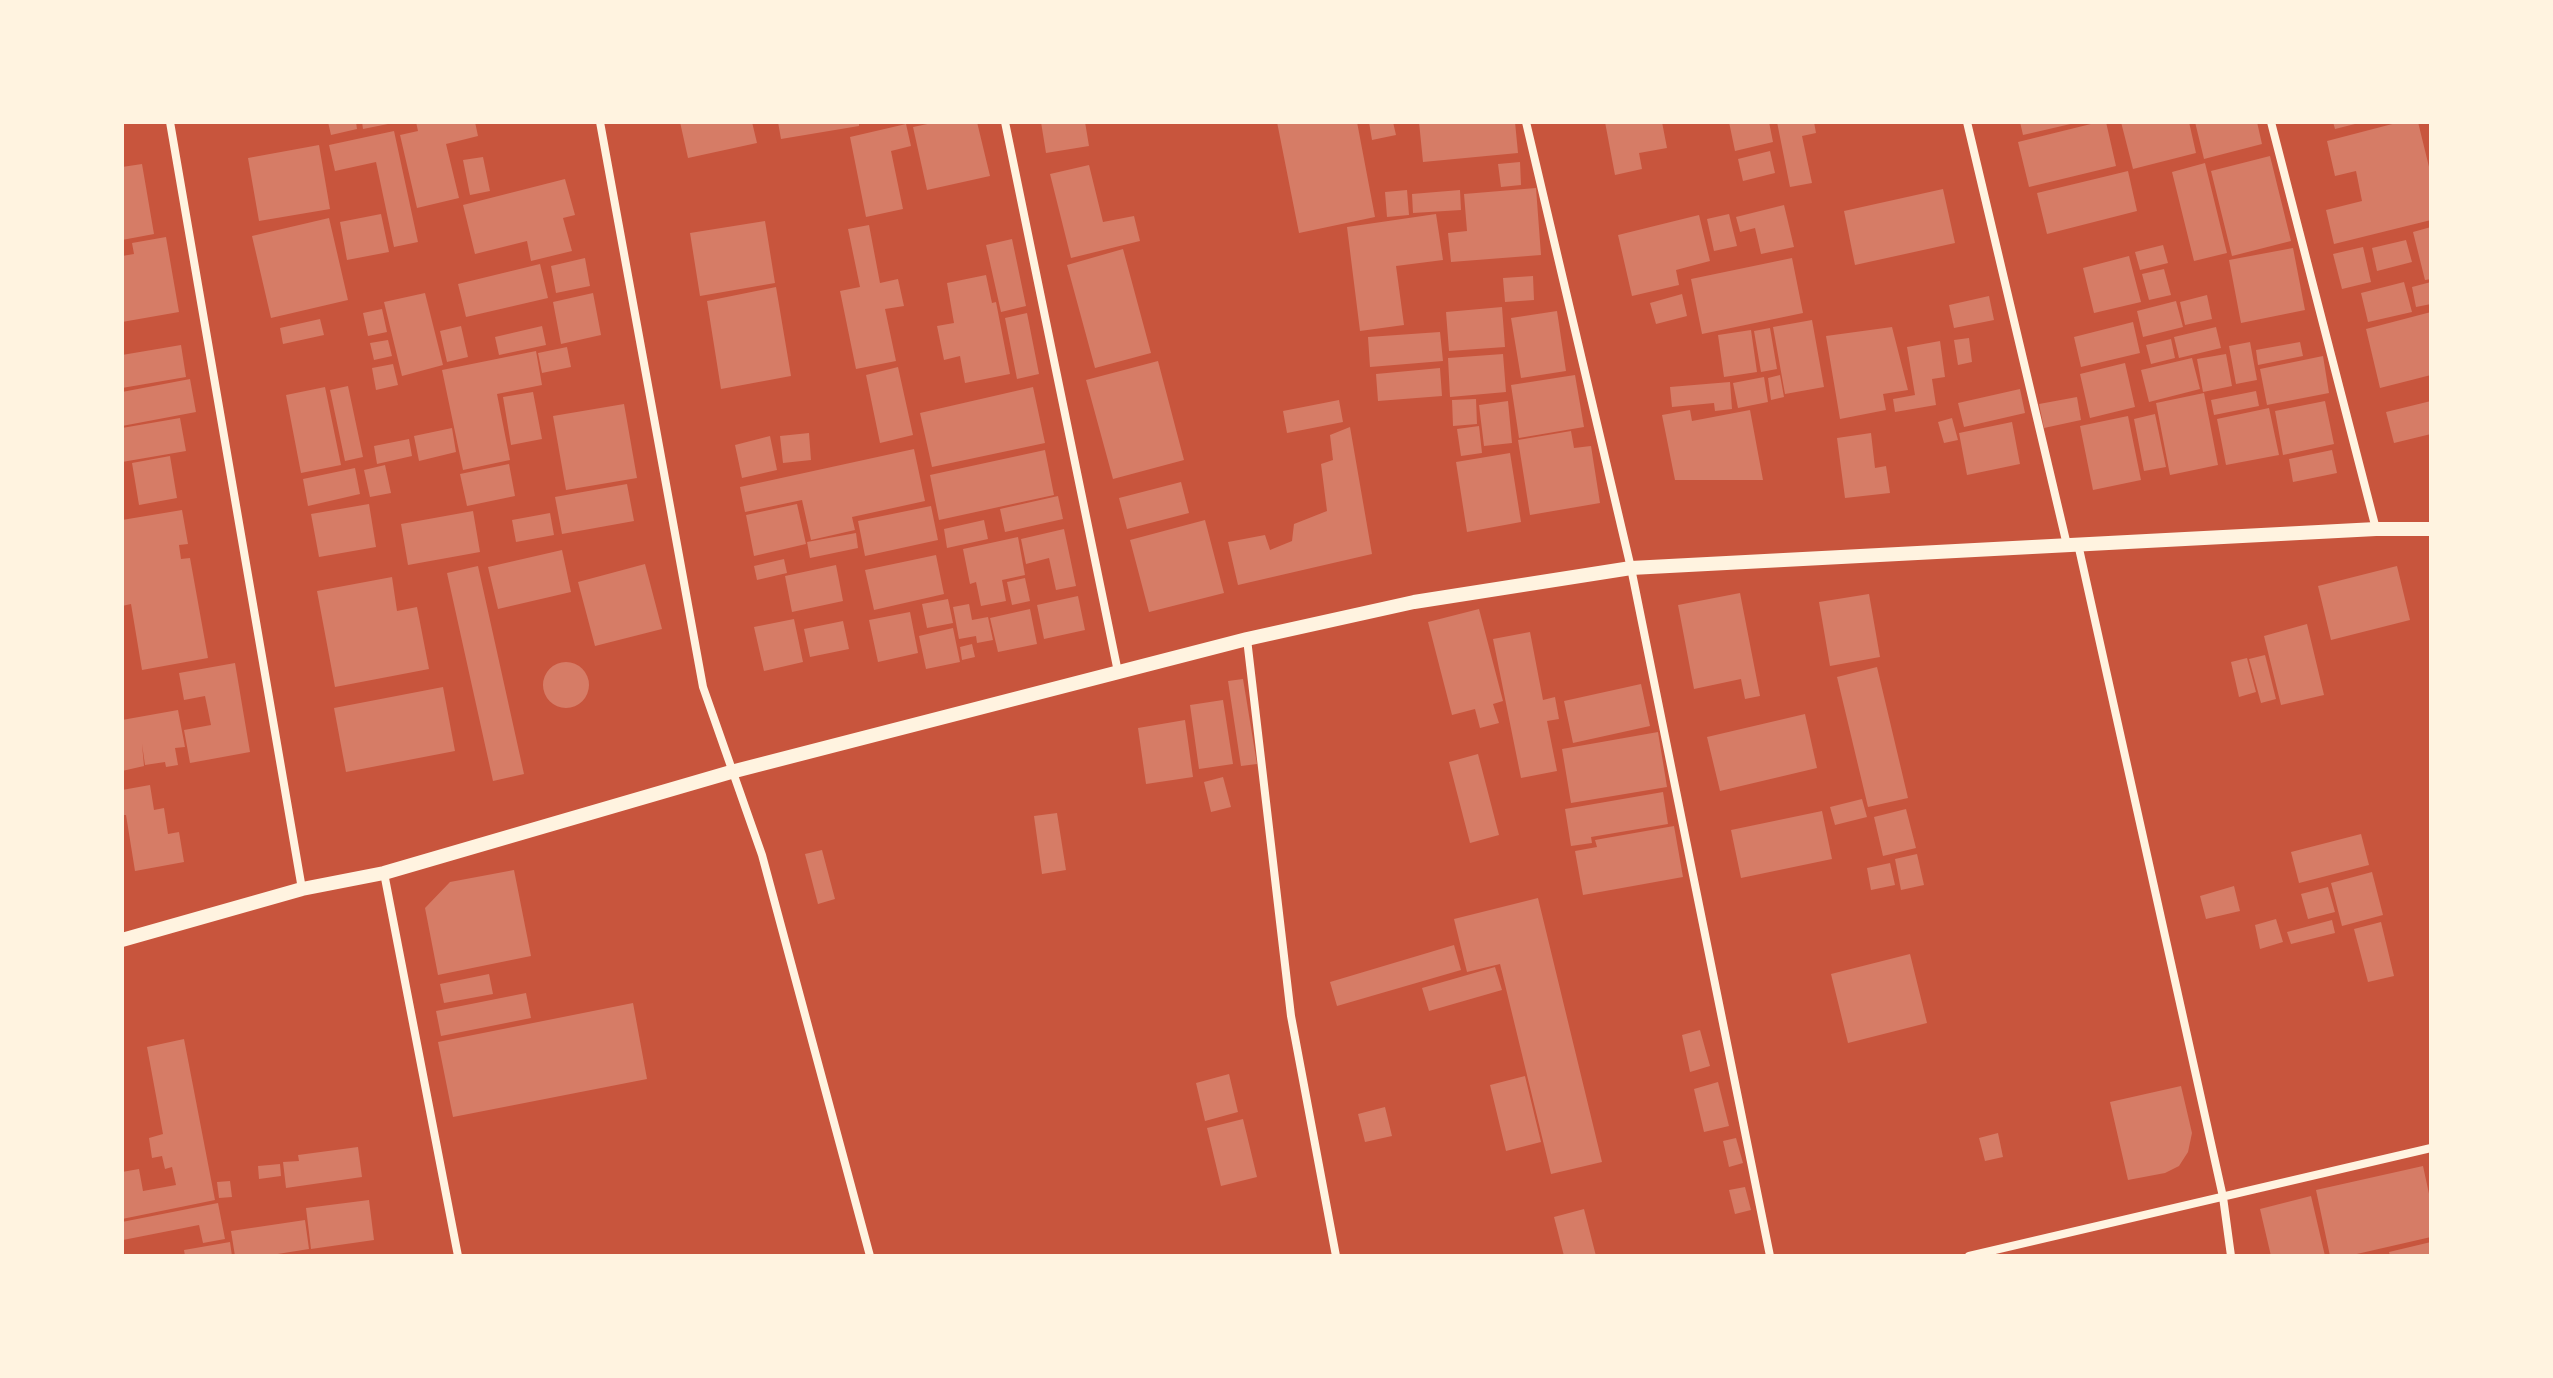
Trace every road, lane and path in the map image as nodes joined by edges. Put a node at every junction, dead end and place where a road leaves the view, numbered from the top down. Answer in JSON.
{"nodes":[{"id":1,"x":170,"y":122,"type":"edge"},
{"id":2,"x":600,"y":122,"type":"edge"},
{"id":3,"x":1005,"y":122,"type":"edge"},
{"id":4,"x":1526,"y":122,"type":"edge"},
{"id":5,"x":1967,"y":122,"type":"edge"},
{"id":6,"x":2271,"y":122,"type":"edge"},
{"id":7,"x":2376,"y":529,"type":"junction"},
{"id":8,"x":2431,"y":529,"type":"edge"},
{"id":9,"x":2073,"y":544,"type":"junction"},
{"id":10,"x":1631,"y":568,"type":"junction"},
{"id":11,"x":1247,"y":639,"type":"junction"},
{"id":12,"x":1118,"y":673,"type":"junction"},
{"id":13,"x":731,"y":772,"type":"junction"},
{"id":14,"x":384,"y":873,"type":"junction"},
{"id":15,"x":302,"y":889,"type":"junction"},
{"id":16,"x":122,"y":940,"type":"edge"},
{"id":17,"x":2431,"y":1148,"type":"edge"},
{"id":18,"x":2223,"y":1197,"type":"junction"},
{"id":19,"x":458,"y":1256,"type":"edge"},
{"id":20,"x":870,"y":1256,"type":"edge"},
{"id":21,"x":1336,"y":1256,"type":"edge"},
{"id":22,"x":1770,"y":1256,"type":"edge"},
{"id":23,"x":1969,"y":1256,"type":"edge"},
{"id":24,"x":2231,"y":1256,"type":"edge"}],
"edges":[{"from":1,"to":15,"type":"street"},
{"from":2,"to":13,"type":"street"},
{"from":3,"to":12,"type":"street"},
{"from":4,"to":10,"type":"street"},
{"from":5,"to":9,"type":"street"},
{"from":6,"to":7,"type":"street"},
{"from":7,"to":8,"type":"street"},
{"from":7,"to":9,"type":"street"},
{"from":9,"to":10,"type":"street"},
{"from":9,"to":18,"type":"street"},
{"from":10,"to":11,"type":"street"},
{"from":10,"to":22,"type":"street"},
{"from":11,"to":12,"type":"street"},
{"from":11,"to":21,"type":"street"},
{"from":12,"to":13,"type":"street"},
{"from":13,"to":14,"type":"street"},
{"from":13,"to":20,"type":"street"},
{"from":14,"to":15,"type":"street"},
{"from":14,"to":19,"type":"street"},
{"from":15,"to":16,"type":"street"},
{"from":17,"to":18,"type":"street"},
{"from":18,"to":23,"type":"street"},
{"from":18,"to":24,"type":"street"}]}
